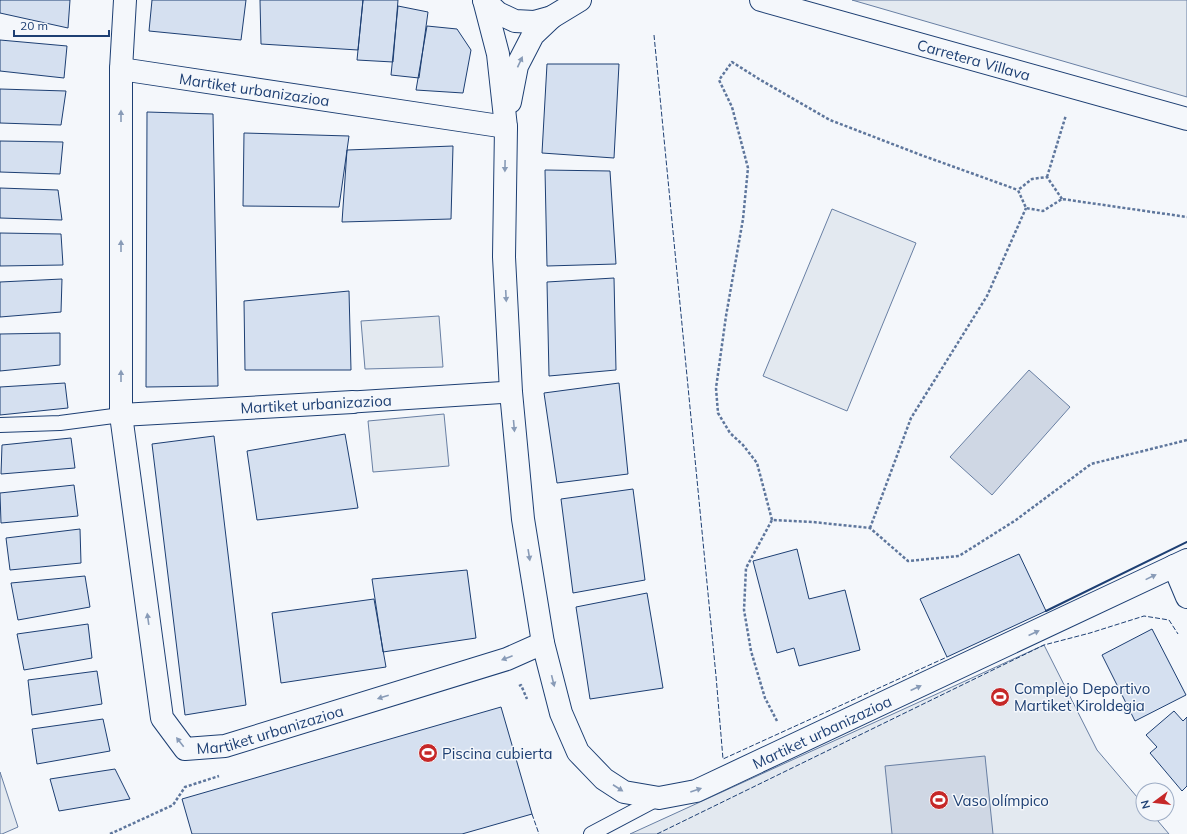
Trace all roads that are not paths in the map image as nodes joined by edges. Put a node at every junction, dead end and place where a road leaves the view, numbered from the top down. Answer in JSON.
{"nodes":[{"id":1,"x":125,"y":0,"type":"edge"},
{"id":2,"x":484,"y":0,"type":"edge"},
{"id":3,"x":761,"y":0,"type":"edge"},
{"id":4,"x":568,"y":6,"type":"edge"},
{"id":5,"x":121,"y":69,"type":"junction"},
{"id":6,"x":1187,"y":119,"type":"edge"},
{"id":7,"x":506,"y":127,"type":"junction"},
{"id":8,"x":511,"y":392,"type":"junction"},
{"id":9,"x":353,"y":402,"type":"joint"},
{"id":10,"x":121,"y":415,"type":"junction"},
{"id":11,"x":0,"y":425,"type":"edge"},
{"id":12,"x":1180,"y":563,"type":"edge"},
{"id":13,"x":1187,"y":597,"type":"edge"},
{"id":14,"x":543,"y":643,"type":"junction"},
{"id":15,"x":658,"y":798,"type":"junction"},
{"id":16,"x":591,"y":834,"type":"edge"}],
"edges":[{"from":1,"to":5,"type":"street","name":"Martiket urbanizazioa"},
{"from":2,"to":4,"type":"street"},
{"from":2,"to":7,"type":"street","name":"Martiket urbanizazioa"},
{"from":3,"to":6,"type":"street","name":"Carretera Villava"},
{"from":7,"to":4,"type":"street","name":"Martiket urbanizazioa","one_way":true},
{"from":5,"to":7,"type":"street","name":"Martiket urbanizazioa"},
{"from":10,"to":5,"type":"street","name":"Martiket urbanizazioa","one_way":true},
{"from":7,"to":8,"type":"street","name":"Martiket urbanizazioa","one_way":true},
{"from":8,"to":9,"type":"street","name":"Martiket urbanizazioa"},
{"from":8,"to":14,"type":"street","name":"Martiket urbanizazioa","one_way":true},
{"from":9,"to":10,"type":"street","name":"Martiket urbanizazioa"},
{"from":10,"to":11,"type":"lane"},
{"from":14,"to":10,"type":"street","name":"Martiket urbanizazioa","one_way":true},
{"from":12,"to":13,"type":"street","name":"Martiket urbanizazioa"},
{"from":15,"to":12,"type":"street","name":"Martiket urbanizazioa","one_way":true},
{"from":14,"to":15,"type":"street","name":"Martiket urbanizazioa","one_way":true},
{"from":15,"to":16,"type":"lane"}]}
